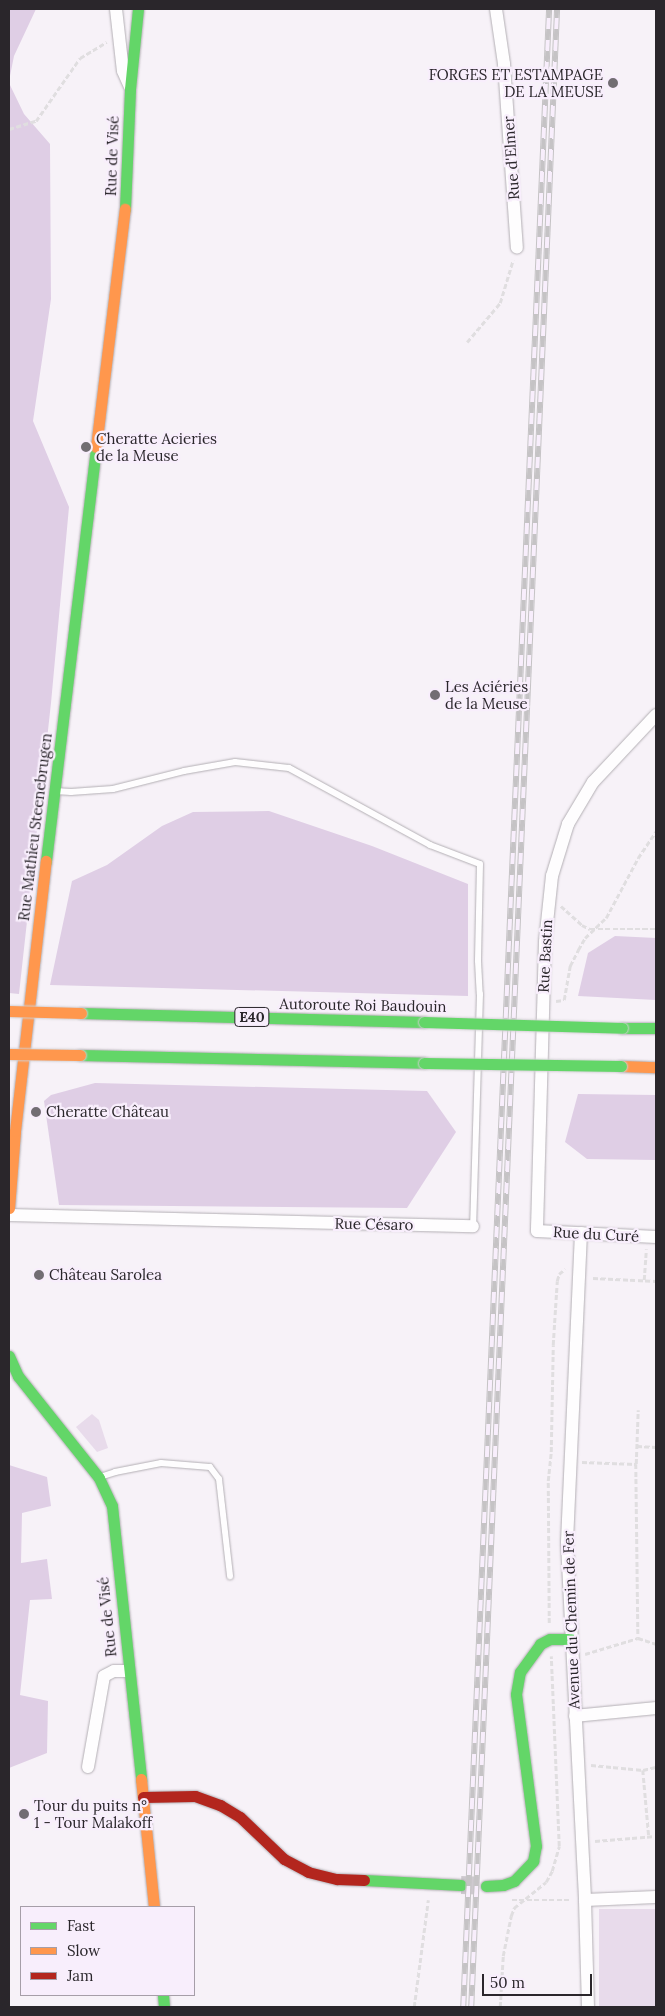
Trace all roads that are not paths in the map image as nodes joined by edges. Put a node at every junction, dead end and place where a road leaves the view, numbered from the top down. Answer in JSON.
{"nodes":[{"id":1,"x":116,"y":9,"type":"edge"},
{"id":2,"x":138,"y":9,"type":"edge"},
{"id":3,"x":496,"y":9,"type":"edge"},
{"id":4,"x":130,"y":89,"type":"junction"},
{"id":5,"x":517,"y":248,"type":"road end"},
{"id":6,"x":96,"y":450,"type":"joint"},
{"id":7,"x":656,"y":715,"type":"edge"},
{"id":8,"x":54,"y":791,"type":"junction"},
{"id":9,"x":9,"y":1011,"type":"edge"},
{"id":10,"x":656,"y":1028,"type":"edge"},
{"id":11,"x":9,"y":1054,"type":"edge"},
{"id":12,"x":656,"y":1067,"type":"edge"},
{"id":13,"x":9,"y":1208,"type":"edge"},
{"id":14,"x":9,"y":1215,"type":"edge"},
{"id":15,"x":473,"y":1226,"type":"joint"},
{"id":16,"x":536,"y":1231,"type":"joint"},
{"id":17,"x":581,"y":1233,"type":"junction"},
{"id":18,"x":652,"y":1237,"type":"edge"},
{"id":19,"x":9,"y":1356,"type":"edge"},
{"id":20,"x":99,"y":1478,"type":"junction"},
{"id":21,"x":230,"y":1576,"type":"dead end"},
{"id":22,"x":571,"y":1639,"type":"junction"},
{"id":23,"x":128,"y":1671,"type":"junction"},
{"id":24,"x":656,"y":1708,"type":"edge"},
{"id":25,"x":574,"y":1716,"type":"junction"},
{"id":26,"x":88,"y":1767,"type":"dead end"},
{"id":27,"x":143,"y":1797,"type":"junction"},
{"id":28,"x":460,"y":1885,"type":"tunnel mouth"},
{"id":29,"x":486,"y":1886,"type":"tunnel mouth"},
{"id":30,"x":656,"y":1897,"type":"edge"},
{"id":31,"x":585,"y":1900,"type":"junction"},
{"id":32,"x":154,"y":1906,"type":"edge"},
{"id":33,"x":588,"y":2007,"type":"edge"}],
"edges":[{"from":1,"to":4,"type":"street"},
{"from":2,"to":4,"type":"main road","name":"Rue de Visé"},
{"from":3,"to":5,"type":"street","name":"Rue d'Elmer"},
{"from":4,"to":6,"type":"main road","name":"Rue de Visé"},
{"from":6,"to":8,"type":"main road","name":"Rue Mathieu Steenebrugen"},
{"from":7,"to":16,"type":"street","name":"Rue Bastin"},
{"from":8,"to":13,"type":"main road","name":"Rue Mathieu Steenebrugen"},
{"from":8,"to":15,"type":"lane","name":"Rue Césaro"},
{"from":9,"to":10,"type":"main road","name":"Autoroute Roi Baudouin","number":"E40","bridge":true},
{"from":11,"to":12,"type":"main road","bridge":true},
{"from":14,"to":15,"type":"street","name":"Rue Césaro"},
{"from":16,"to":17,"type":"street","name":"Rue du Curé"},
{"from":17,"to":18,"type":"street","name":"Rue du Curé"},
{"from":17,"to":22,"type":"street","name":"Avenue du Chemin de Fer"},
{"from":19,"to":20,"type":"main road","name":"Rue de Visé"},
{"from":20,"to":21,"type":"lane"},
{"from":20,"to":23,"type":"main road","name":"Rue de Visé"},
{"from":22,"to":25,"type":"street","name":"Avenue du Chemin de Fer"},
{"from":22,"to":29,"type":"main road"},
{"from":23,"to":26,"type":"street"},
{"from":23,"to":27,"type":"main road","name":"Rue de Visé"},
{"from":24,"to":25,"type":"street"},
{"from":25,"to":31,"type":"street","name":"Avenue du Chemin de Fer"},
{"from":27,"to":28,"type":"main road"},
{"from":27,"to":32,"type":"main road","name":"Rue de Visé"},
{"from":30,"to":31,"type":"street"},
{"from":31,"to":33,"type":"street","name":"Avenue du Chemin de Fer"}]}
